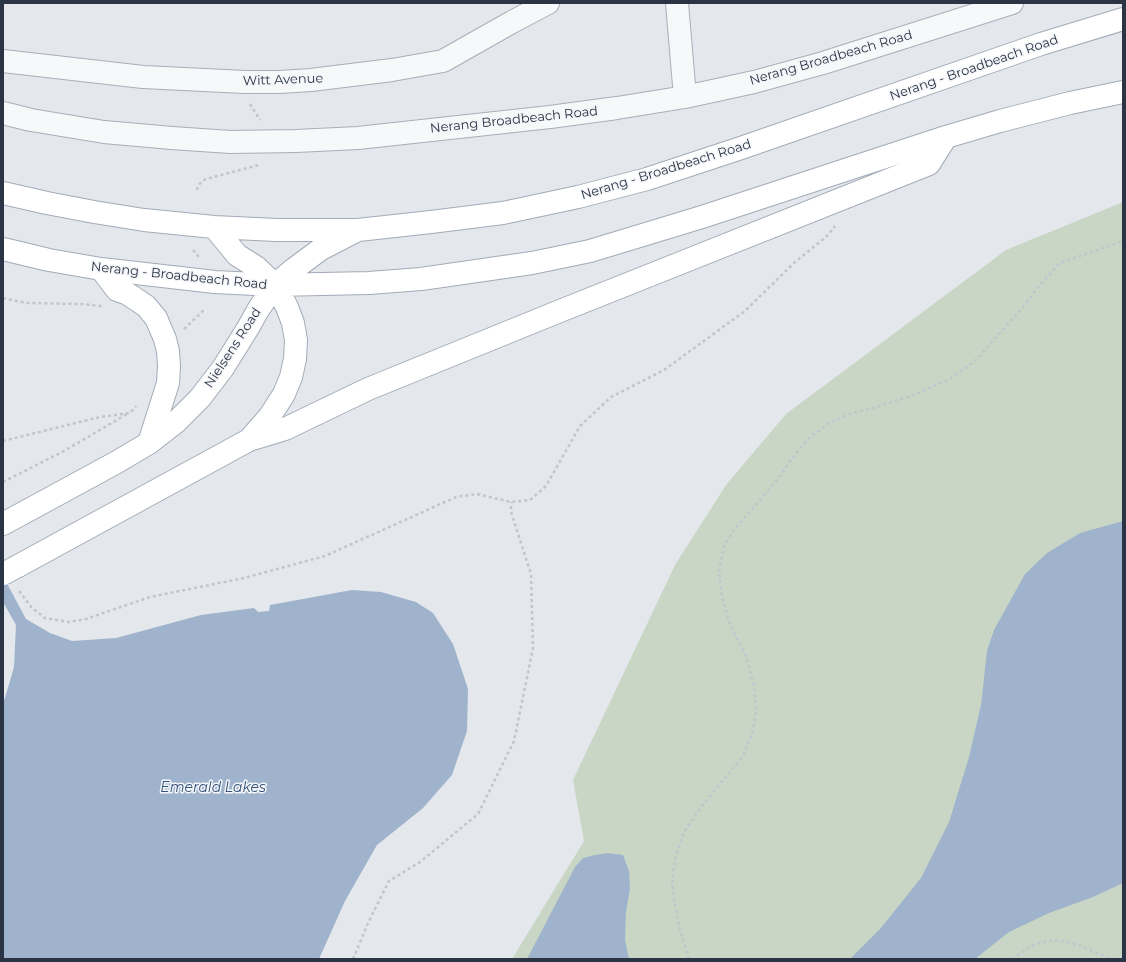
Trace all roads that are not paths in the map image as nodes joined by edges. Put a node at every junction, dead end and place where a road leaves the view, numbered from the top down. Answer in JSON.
{"nodes":[{"id":1,"x":548,"y":3,"type":"edge"},
{"id":2,"x":677,"y":3,"type":"edge"},
{"id":3,"x":1012,"y":3,"type":"edge"},
{"id":4,"x":1123,"y":18,"type":"edge"},
{"id":5,"x":3,"y":61,"type":"edge"},
{"id":6,"x":1123,"y":92,"type":"edge"},
{"id":7,"x":685,"y":97,"type":"junction"},
{"id":8,"x":3,"y":113,"type":"edge"},
{"id":9,"x":946,"y":137,"type":"junction"},
{"id":10,"x":3,"y":192,"type":"edge"},
{"id":11,"x":214,"y":227,"type":"junction"},
{"id":12,"x":358,"y":230,"type":"junction"},
{"id":13,"x":3,"y":249,"type":"edge"},
{"id":14,"x":101,"y":269,"type":"junction"},
{"id":15,"x":275,"y":285,"type":"junction"},
{"id":16,"x":249,"y":440,"type":"junction"},
{"id":17,"x":149,"y":443,"type":"junction"},
{"id":18,"x":3,"y":524,"type":"edge"},
{"id":19,"x":11,"y":570,"type":"edge"}],
"edges":[{"from":1,"to":5,"type":"street","name":"Witt Avenue"},
{"from":2,"to":7,"type":"street"},
{"from":3,"to":7,"type":"street","name":"Nerang Broadbeach Road"},
{"from":4,"to":12,"type":"main road","name":"Nerang - Broadbeach Road"},
{"from":6,"to":9,"type":"main road","name":"Nerang - Broadbeach Road"},
{"from":7,"to":8,"type":"street","name":"Nerang Broadbeach Road"},
{"from":9,"to":15,"type":"main road","name":"Nerang - Broadbeach Road"},
{"from":9,"to":16,"type":"main road"},
{"from":10,"to":11,"type":"main road","name":"Nerang - Broadbeach Road"},
{"from":11,"to":12,"type":"main road","name":"Nerang - Broadbeach Road"},
{"from":11,"to":15,"type":"main road"},
{"from":12,"to":15,"type":"main road","name":"Nielsens Road"},
{"from":13,"to":14,"type":"main road","name":"Nerang - Broadbeach Road"},
{"from":14,"to":15,"type":"main road","name":"Nerang - Broadbeach Road"},
{"from":14,"to":17,"type":"main road"},
{"from":15,"to":16,"type":"main road"},
{"from":15,"to":17,"type":"main road","name":"Nielsens Road"},
{"from":16,"to":19,"type":"main road"},
{"from":17,"to":18,"type":"main road","name":"Nielsens Road"}]}
